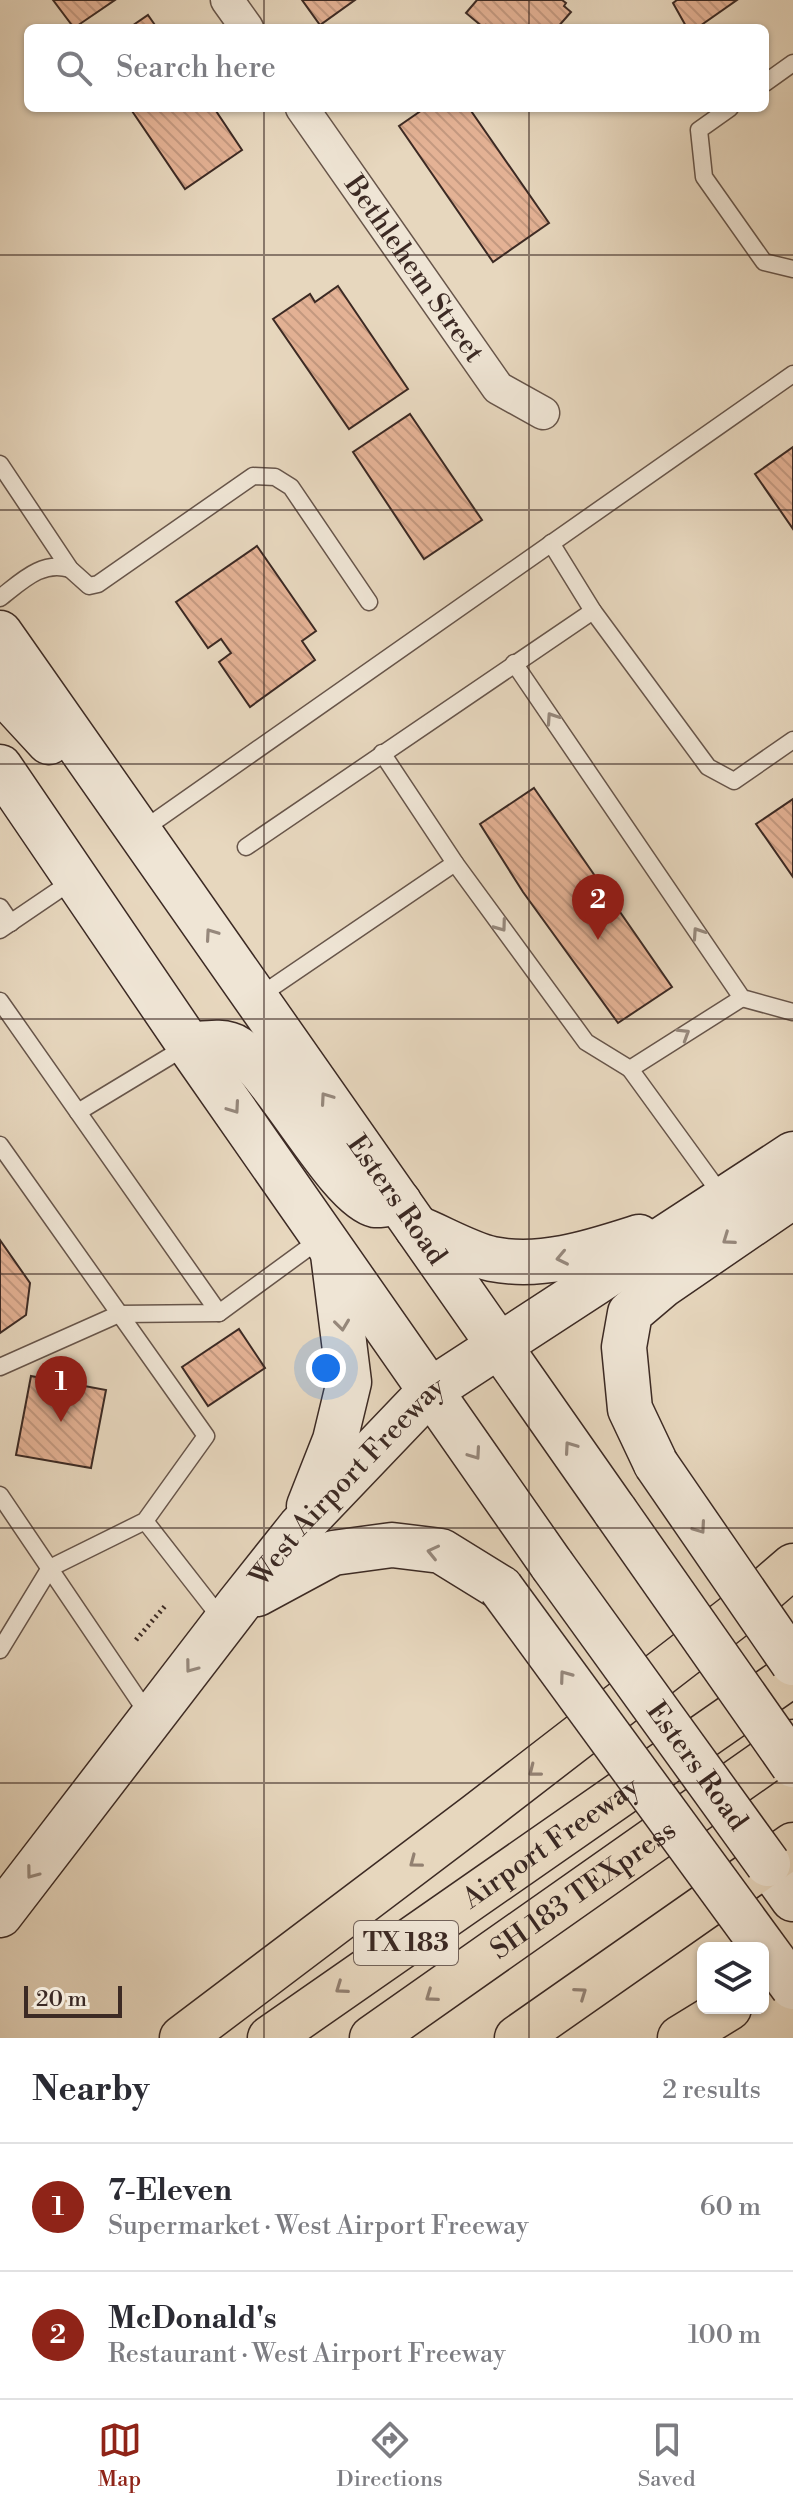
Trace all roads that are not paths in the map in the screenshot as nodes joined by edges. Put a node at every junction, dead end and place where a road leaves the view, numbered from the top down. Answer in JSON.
{"nodes":[{"id":1,"x":227,"y":0,"type":"edge"},
{"id":2,"x":244,"y":24,"type":"edge"},
{"id":3,"x":793,"y":63,"type":"edge"},
{"id":4,"x":769,"y":80,"type":"edge"},
{"id":5,"x":305,"y":112,"type":"edge"},
{"id":6,"x":724,"y":112,"type":"edge"},
{"id":7,"x":793,"y":269,"type":"edge"},
{"id":8,"x":793,"y":374,"type":"edge"},
{"id":9,"x":543,"y":413,"type":"dead end"},
{"id":10,"x":0,"y":464,"type":"edge"},
{"id":11,"x":551,"y":543,"type":"junction"},
{"id":12,"x":70,"y":569,"type":"junction"},
{"id":13,"x":0,"y":598,"type":"edge"},
{"id":14,"x":369,"y":602,"type":"dead end"},
{"id":15,"x":593,"y":611,"type":"junction"},
{"id":16,"x":0,"y":633,"type":"edge"},
{"id":17,"x":514,"y":663,"type":"junction"},
{"id":18,"x":0,"y":689,"type":"edge"},
{"id":19,"x":793,"y":740,"type":"edge"},
{"id":20,"x":382,"y":753,"type":"junction"},
{"id":21,"x":0,"y":767,"type":"edge"},
{"id":22,"x":108,"y":787,"type":"junction"},
{"id":23,"x":140,"y":832,"type":"junction"},
{"id":24,"x":246,"y":847,"type":"dead end"},
{"id":25,"x":455,"y":863,"type":"junction"},
{"id":26,"x":76,"y":879,"type":"junction"},
{"id":27,"x":0,"y":907,"type":"edge"},
{"id":28,"x":5,"y":926,"type":"edge"},
{"id":29,"x":256,"y":998,"type":"junction"},
{"id":30,"x":742,"y":998,"type":"junction"},
{"id":31,"x":0,"y":1001,"type":"edge"},
{"id":32,"x":793,"y":1013,"type":"edge"},
{"id":33,"x":189,"y":1045,"type":"junction"},
{"id":34,"x":630,"y":1069,"type":"junction"},
{"id":35,"x":78,"y":1112,"type":"junction"},
{"id":36,"x":0,"y":1145,"type":"edge"},
{"id":37,"x":793,"y":1154,"type":"edge"},
{"id":38,"x":793,"y":1196,"type":"edge"},
{"id":39,"x":707,"y":1209,"type":"junction"},
{"id":40,"x":408,"y":1215,"type":"junction"},
{"id":41,"x":328,"y":1242,"type":"junction"},
{"id":42,"x":219,"y":1313,"type":"junction"},
{"id":43,"x":119,"y":1314,"type":"junction"},
{"id":44,"x":500,"y":1345,"type":"junction"},
{"id":45,"x":0,"y":1367,"type":"edge"},
{"id":46,"x":431,"y":1390,"type":"junction"},
{"id":47,"x":0,"y":1495,"type":"edge"},
{"id":48,"x":7,"y":1518,"type":"edge"},
{"id":49,"x":145,"y":1521,"type":"junction"},
{"id":50,"x":300,"y":1527,"type":"junction"},
{"id":51,"x":793,"y":1566,"type":"edge"},
{"id":52,"x":50,"y":1568,"type":"junction"},
{"id":53,"x":231,"y":1614,"type":"junction"},
{"id":54,"x":0,"y":1650,"type":"edge"},
{"id":55,"x":793,"y":1663,"type":"edge"},
{"id":56,"x":793,"y":1674,"type":"edge"},
{"id":57,"x":151,"y":1719,"type":"junction"},
{"id":58,"x":793,"y":1742,"type":"edge"},
{"id":59,"x":793,"y":1765,"type":"edge"},
{"id":60,"x":793,"y":1779,"type":"edge"},
{"id":61,"x":793,"y":1845,"type":"edge"},
{"id":62,"x":793,"y":1899,"type":"edge"},
{"id":63,"x":0,"y":1915,"type":"edge"},
{"id":64,"x":793,"y":1968,"type":"edge"},
{"id":65,"x":769,"y":1983,"type":"edge"},
{"id":66,"x":793,"y":1987,"type":"edge"},
{"id":67,"x":719,"y":2014,"type":"edge"},
{"id":68,"x":182,"y":2038,"type":"edge"},
{"id":69,"x":270,"y":2038,"type":"edge"},
{"id":70,"x":372,"y":2038,"type":"edge"},
{"id":71,"x":423,"y":2038,"type":"edge"},
{"id":72,"x":517,"y":2038,"type":"edge"},
{"id":73,"x":680,"y":2038,"type":"edge"}],
"edges":[{"from":1,"to":2,"type":"street"},
{"from":3,"to":4,"type":"lane"},
{"from":5,"to":9,"type":"street","name":"Bethlehem Street"},
{"from":6,"to":7,"type":"lane"},
{"from":8,"to":11,"type":"lane"},
{"from":10,"to":12,"type":"lane"},
{"from":11,"to":15,"type":"lane"},
{"from":11,"to":23,"type":"lane"},
{"from":12,"to":13,"type":"lane"},
{"from":12,"to":14,"type":"lane"},
{"from":15,"to":17,"type":"lane"},
{"from":15,"to":19,"type":"lane"},
{"from":16,"to":22,"type":"main road","name":"Esters Road"},
{"from":17,"to":20,"type":"lane"},
{"from":30,"to":17,"type":"lane","one_way":true},
{"from":18,"to":22,"type":"main road"},
{"from":20,"to":24,"type":"lane"},
{"from":20,"to":25,"type":"lane"},
{"from":21,"to":26,"type":"main road","name":"Esters Road"},
{"from":22,"to":23,"type":"main road","name":"Esters Road"},
{"from":29,"to":23,"type":"main road","name":"Esters Road","one_way":true},
{"from":25,"to":29,"type":"lane"},
{"from":25,"to":34,"type":"lane","one_way":true},
{"from":26,"to":28,"type":"lane"},
{"from":26,"to":33,"type":"main road","name":"Esters Road"},
{"from":27,"to":28,"type":"lane"},
{"from":29,"to":33,"type":"main road"},
{"from":40,"to":29,"type":"main road","name":"Esters Road","one_way":true},
{"from":30,"to":32,"type":"lane"},
{"from":34,"to":30,"type":"lane","one_way":true},
{"from":31,"to":35,"type":"lane"},
{"from":33,"to":35,"type":"lane"},
{"from":33,"to":40,"type":"main road"},
{"from":33,"to":41,"type":"main road","name":"Esters Road","one_way":true},
{"from":34,"to":39,"type":"lane"},
{"from":35,"to":42,"type":"lane"},
{"from":36,"to":43,"type":"lane"},
{"from":37,"to":39,"type":"main road","name":"West Airport Freeway"},
{"from":38,"to":55,"type":"main road","one_way":true,"bridge":true},
{"from":39,"to":40,"type":"main road","one_way":true},
{"from":39,"to":44,"type":"main road","name":"West Airport Freeway"},
{"from":40,"to":44,"type":"main road","name":"Esters Road"},
{"from":41,"to":42,"type":"lane"},
{"from":41,"to":46,"type":"main road","name":"Esters Road"},
{"from":41,"to":50,"type":"main road","one_way":true},
{"from":42,"to":43,"type":"lane"},
{"from":43,"to":45,"type":"lane"},
{"from":43,"to":49,"type":"lane"},
{"from":44,"to":46,"type":"main road","name":"West Airport Freeway"},
{"from":59,"to":44,"type":"main road","name":"Esters Road","one_way":true,"bridge":true},
{"from":46,"to":50,"type":"main road","name":"West Airport Freeway"},
{"from":46,"to":62,"type":"main road","name":"Esters Road","one_way":true,"bridge":true},
{"from":47,"to":48,"type":"lane"},
{"from":48,"to":52,"type":"lane"},
{"from":49,"to":52,"type":"lane"},
{"from":49,"to":53,"type":"lane"},
{"from":50,"to":53,"type":"main road","name":"West Airport Freeway"},
{"from":51,"to":68,"type":"highway","one_way":true},
{"from":52,"to":54,"type":"lane"},
{"from":52,"to":57,"type":"lane"},
{"from":53,"to":57,"type":"main road","name":"West Airport Freeway","one_way":true},
{"from":66,"to":53,"type":"main road","one_way":true,"bridge":true},
{"from":56,"to":69,"type":"highway","name":"Airport Freeway","number":"TX 183","one_way":true},
{"from":57,"to":63,"type":"main road","name":"West Airport Freeway","one_way":true},
{"from":58,"to":70,"type":"highway","name":"SH 183 TEXpress","one_way":true},
{"from":60,"to":71,"type":"highway","name":"SH 183 TEXpress"},
{"from":72,"to":61,"type":"highway","one_way":true},
{"from":64,"to":65,"type":"highway"},
{"from":67,"to":73,"type":"highway"}]}
